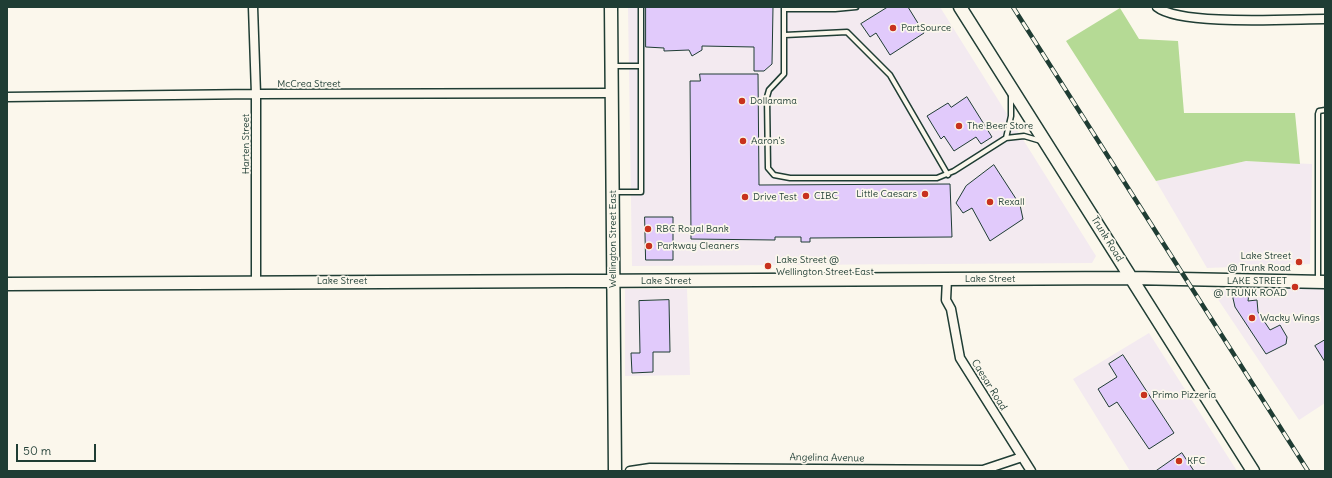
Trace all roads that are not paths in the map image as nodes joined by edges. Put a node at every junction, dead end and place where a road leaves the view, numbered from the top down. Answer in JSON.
{"nodes":[{"id":1,"x":253,"y":7,"type":"edge"},
{"id":2,"x":611,"y":7,"type":"edge"},
{"id":3,"x":641,"y":7,"type":"edge"},
{"id":4,"x":856,"y":7,"type":"edge"},
{"id":5,"x":960,"y":7,"type":"edge"},
{"id":6,"x":1157,"y":7,"type":"edge"},
{"id":7,"x":784,"y":8,"type":"edge"},
{"id":8,"x":1325,"y":19,"type":"edge"},
{"id":9,"x":785,"y":35,"type":"junction"},
{"id":10,"x":611,"y":66,"type":"junction"},
{"id":11,"x":641,"y":66,"type":"junction"},
{"id":12,"x":1011,"y":87,"type":"junction"},
{"id":13,"x":612,"y":93,"type":"junction"},
{"id":14,"x":256,"y":94,"type":"junction"},
{"id":15,"x":7,"y":97,"type":"edge"},
{"id":16,"x":1325,"y":110,"type":"edge"},
{"id":17,"x":1006,"y":138,"type":"junction"},
{"id":18,"x":1046,"y":142,"type":"junction"},
{"id":19,"x":948,"y":175,"type":"junction"},
{"id":20,"x":612,"y":192,"type":"junction"},
{"id":21,"x":1132,"y":278,"type":"junction"},
{"id":22,"x":947,"y":280,"type":"junction"},
{"id":23,"x":613,"y":281,"type":"junction"},
{"id":24,"x":256,"y":282,"type":"junction"},
{"id":25,"x":1321,"y":282,"type":"edge"},
{"id":26,"x":7,"y":284,"type":"edge"},
{"id":27,"x":1022,"y":457,"type":"junction"},
{"id":28,"x":780,"y":469,"type":"edge"},
{"id":29,"x":615,"y":471,"type":"edge"},
{"id":30,"x":630,"y":471,"type":"edge"},
{"id":31,"x":1031,"y":471,"type":"edge"},
{"id":32,"x":1253,"y":471,"type":"edge"}],
"edges":[{"from":1,"to":14,"type":"street","name":"Harten Street"},
{"from":2,"to":10,"type":"street","name":"Wellington Street East"},
{"from":3,"to":11,"type":"lane"},
{"from":4,"to":7,"type":"lane"},
{"from":5,"to":12,"type":"street","name":"Trunk Road"},
{"from":6,"to":8,"type":"street"},
{"from":7,"to":9,"type":"lane"},
{"from":9,"to":19,"type":"lane"},
{"from":9,"to":19,"type":"lane"},
{"from":10,"to":11,"type":"lane"},
{"from":10,"to":13,"type":"street","name":"Wellington Street East"},
{"from":11,"to":20,"type":"lane"},
{"from":12,"to":17,"type":"lane"},
{"from":12,"to":18,"type":"street","name":"Trunk Road"},
{"from":13,"to":14,"type":"street","name":"McCrea Street"},
{"from":13,"to":20,"type":"street","name":"Wellington Street East"},
{"from":14,"to":15,"type":"street","name":"McCrea Street"},
{"from":14,"to":24,"type":"street","name":"Harten Street"},
{"from":16,"to":25,"type":"lane"},
{"from":17,"to":18,"type":"lane"},
{"from":17,"to":19,"type":"lane"},
{"from":18,"to":21,"type":"street","name":"Trunk Road"},
{"from":20,"to":23,"type":"street","name":"Wellington Street East"},
{"from":21,"to":22,"type":"street","name":"Lake Street"},
{"from":21,"to":25,"type":"street","name":"Lake Street"},
{"from":21,"to":32,"type":"street","name":"Trunk Road"},
{"from":22,"to":23,"type":"street","name":"Lake Street"},
{"from":22,"to":27,"type":"street","name":"Caesar Road"},
{"from":23,"to":24,"type":"street","name":"Lake Street"},
{"from":23,"to":29,"type":"street","name":"Wellington Street East"},
{"from":24,"to":26,"type":"street","name":"Lake Street"},
{"from":27,"to":28,"type":"street","name":"Angelina Avenue"},
{"from":27,"to":31,"type":"street","name":"Caesar Road"},
{"from":28,"to":30,"type":"street","name":"Angelina Avenue"}]}
